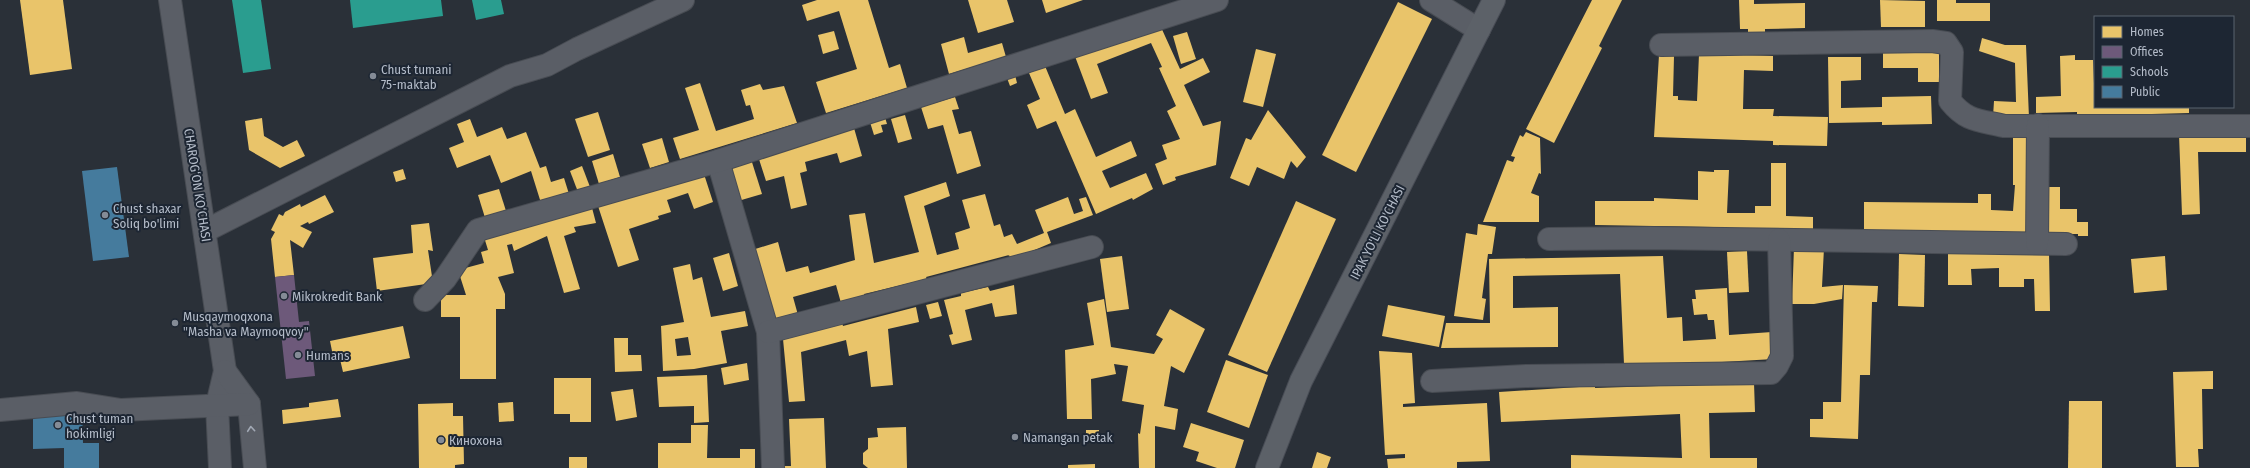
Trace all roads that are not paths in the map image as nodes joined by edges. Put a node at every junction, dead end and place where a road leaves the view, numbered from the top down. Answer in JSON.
{"nodes":[{"id":1,"x":170,"y":0,"type":"edge"},
{"id":2,"x":683,"y":0,"type":"edge"},
{"id":3,"x":1217,"y":0,"type":"edge"},
{"id":4,"x":1431,"y":0,"type":"edge"},
{"id":5,"x":1494,"y":0,"type":"edge"},
{"id":6,"x":1480,"y":30,"type":"junction"},
{"id":7,"x":1661,"y":45,"type":"dead end"},
{"id":8,"x":2038,"y":125,"type":"junction"},
{"id":9,"x":2250,"y":126,"type":"edge"},
{"id":10,"x":718,"y":161,"type":"junction"},
{"id":11,"x":205,"y":231,"type":"junction"},
{"id":12,"x":1549,"y":239,"type":"dead end"},
{"id":13,"x":1779,"y":240,"type":"junction"},
{"id":14,"x":2037,"y":243,"type":"junction"},
{"id":15,"x":2066,"y":244,"type":"dead end"},
{"id":16,"x":1092,"y":246,"type":"dead end"},
{"id":17,"x":425,"y":300,"type":"dead end"},
{"id":18,"x":768,"y":332,"type":"junction"},
{"id":19,"x":225,"y":371,"type":"junction"},
{"id":20,"x":1432,"y":381,"type":"dead end"},
{"id":21,"x":249,"y":404,"type":"junction"},
{"id":22,"x":217,"y":405,"type":"junction"},
{"id":23,"x":0,"y":410,"type":"edge"},
{"id":24,"x":220,"y":468,"type":"edge"},
{"id":25,"x":254,"y":468,"type":"edge"},
{"id":26,"x":773,"y":468,"type":"edge"},
{"id":27,"x":1267,"y":468,"type":"edge"}],
"edges":[{"from":1,"to":11,"type":"street","name":"CHAROG‘ON KO‘CHASI"},
{"from":2,"to":11,"type":"street"},
{"from":3,"to":10,"type":"street"},
{"from":4,"to":6,"type":"street"},
{"from":5,"to":6,"type":"main road","name":"IPAK YO'LI KO'CHASI"},
{"from":6,"to":27,"type":"main road","name":"IPAK YO'LI KO'CHASI"},
{"from":7,"to":8,"type":"street"},
{"from":8,"to":9,"type":"street"},
{"from":8,"to":14,"type":"street"},
{"from":10,"to":17,"type":"street"},
{"from":10,"to":18,"type":"street"},
{"from":11,"to":19,"type":"street","name":"CHAROG‘ON KO‘CHASI"},
{"from":12,"to":13,"type":"street"},
{"from":13,"to":14,"type":"street"},
{"from":13,"to":20,"type":"street"},
{"from":14,"to":15,"type":"street"},
{"from":16,"to":18,"type":"street"},
{"from":18,"to":26,"type":"street"},
{"from":19,"to":21,"type":"street","name":"CHAROG‘ON KO‘CHASI"},
{"from":19,"to":22,"type":"street","name":"CHAROG‘ON KO‘CHASI"},
{"from":21,"to":22,"type":"street"},
{"from":25,"to":21,"type":"street","one_way":true},
{"from":22,"to":23,"type":"street"},
{"from":22,"to":24,"type":"street","name":"CHAROG‘ON KO‘CHASI"}]}
